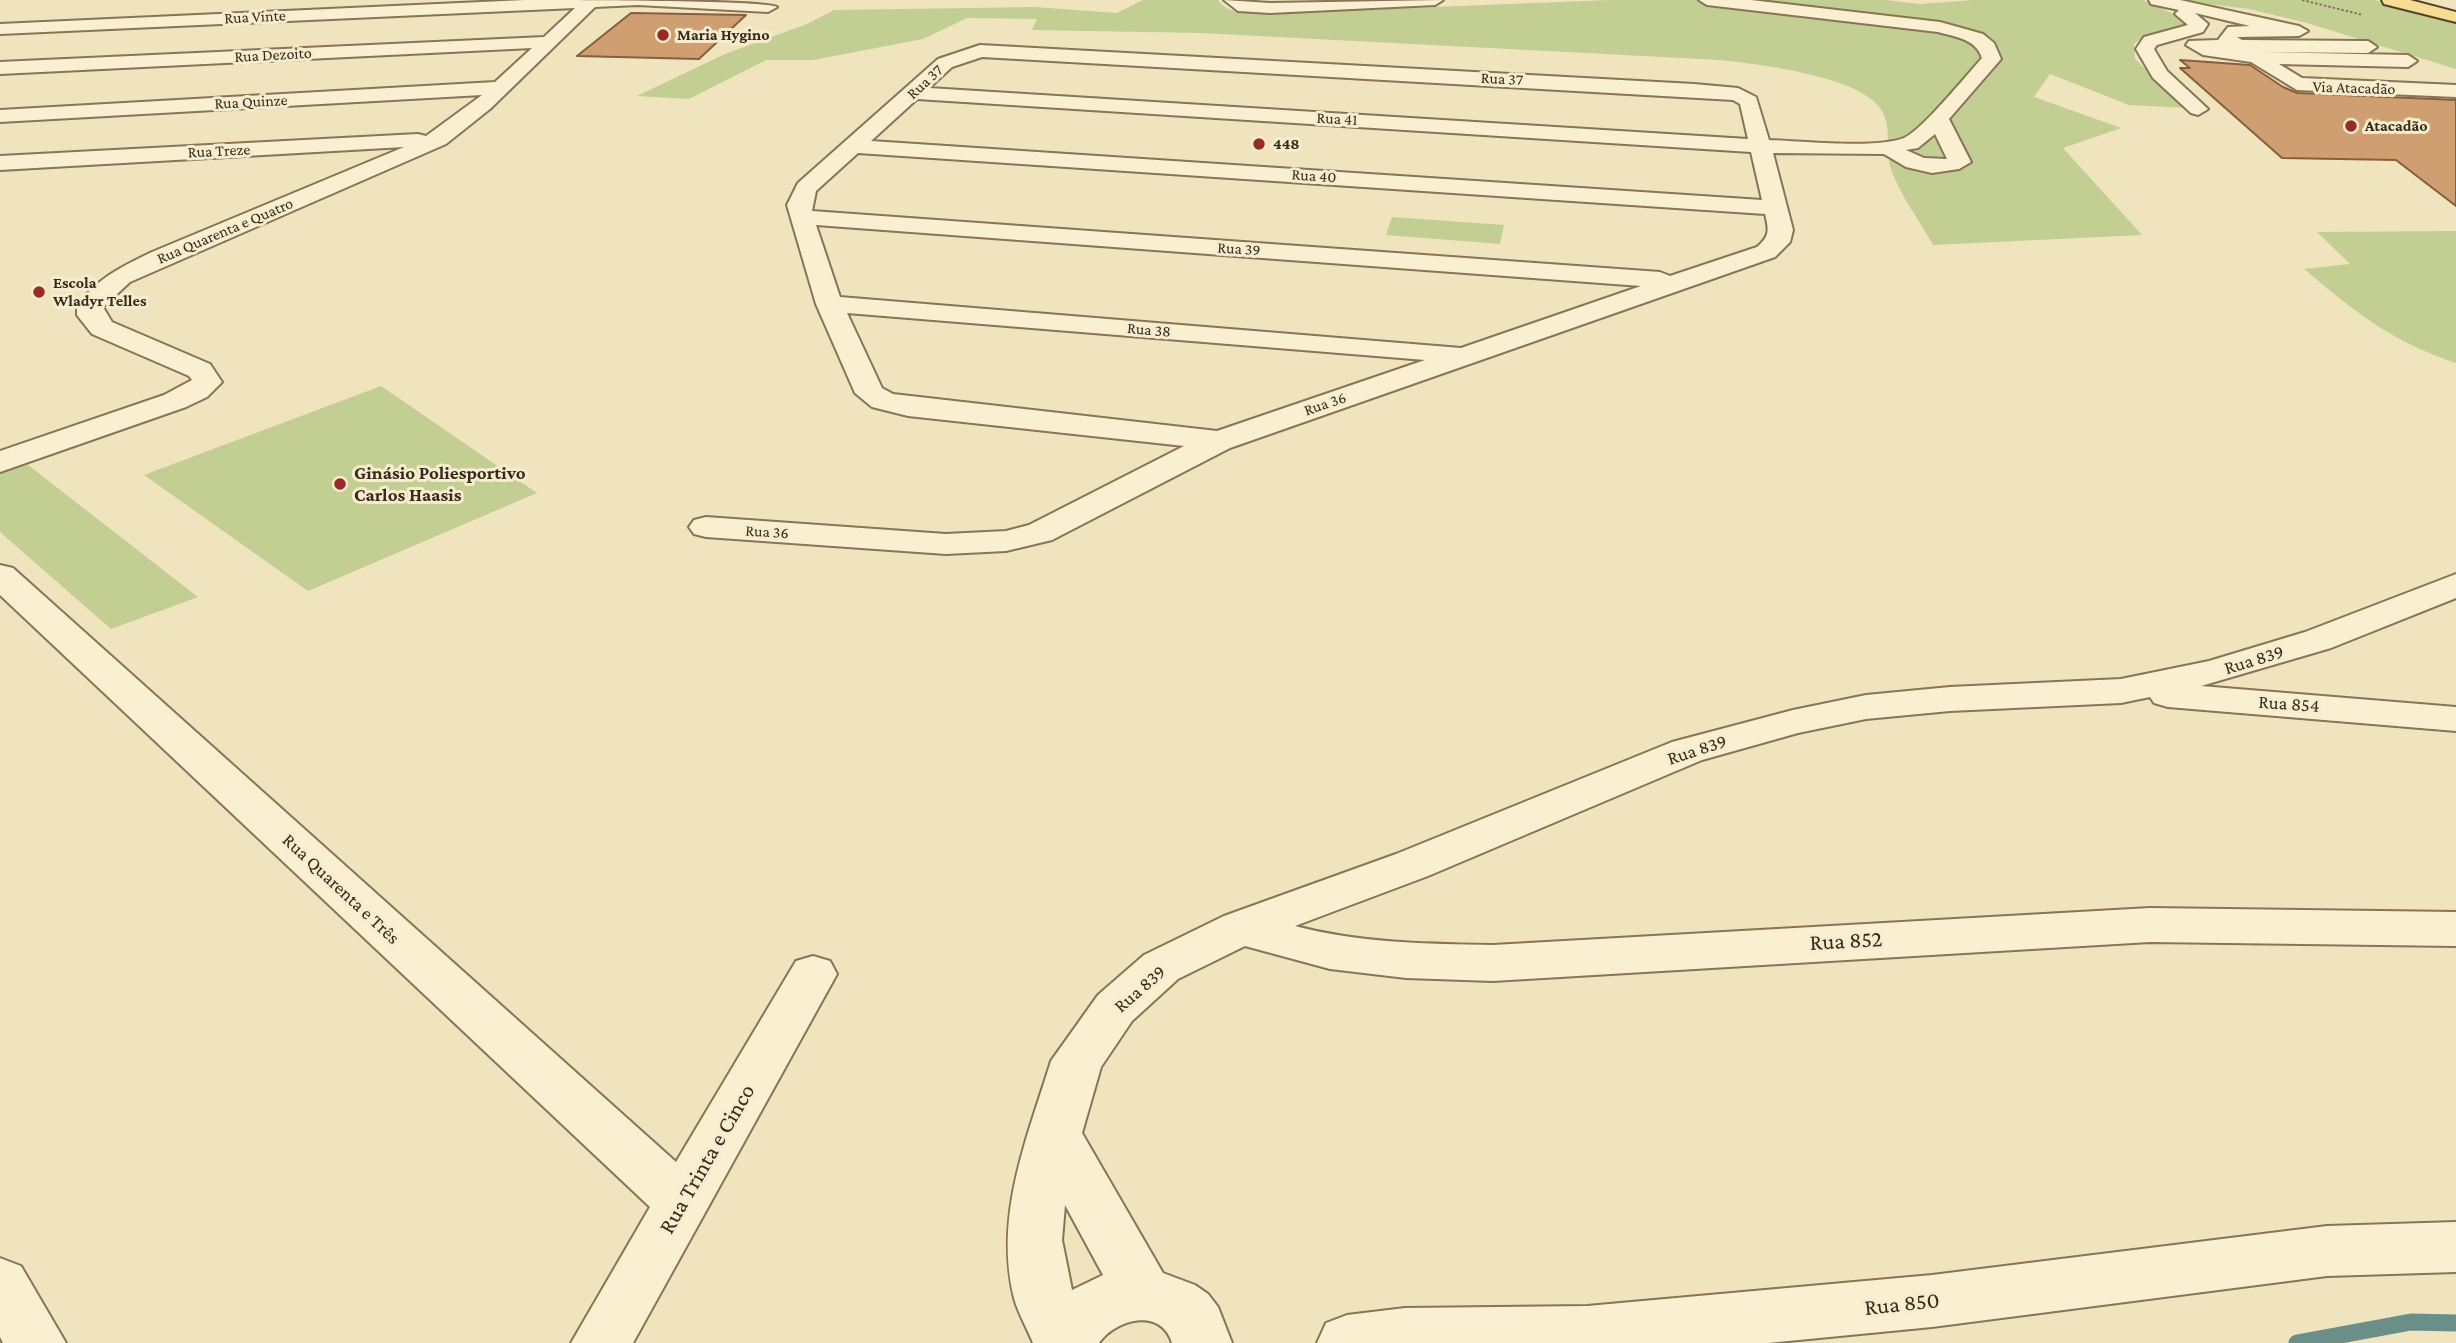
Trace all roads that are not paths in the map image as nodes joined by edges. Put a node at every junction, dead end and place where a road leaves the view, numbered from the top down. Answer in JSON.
{"nodes":[{"id":1,"x":637,"y":0,"type":"edge"},
{"id":2,"x":1435,"y":0,"type":"edge"},
{"id":3,"x":1707,"y":0,"type":"edge"},
{"id":4,"x":2390,"y":0,"type":"edge"},
{"id":5,"x":592,"y":1,"type":"edge"},
{"id":6,"x":1232,"y":1,"type":"edge"},
{"id":7,"x":2165,"y":1,"type":"edge"},
{"id":8,"x":768,"y":8,"type":"dead end"},
{"id":9,"x":2456,"y":17,"type":"edge"},
{"id":10,"x":0,"y":29,"type":"edge"},
{"id":11,"x":2294,"y":32,"type":"junction"},
{"id":12,"x":2338,"y":37,"type":"junction"},
{"id":13,"x":546,"y":42,"type":"junction"},
{"id":14,"x":2233,"y":44,"type":"junction"},
{"id":15,"x":2368,"y":47,"type":"junction"},
{"id":16,"x":2254,"y":57,"type":"junction"},
{"id":17,"x":0,"y":68,"type":"edge"},
{"id":18,"x":1402,"y":74,"type":"junction"},
{"id":19,"x":2436,"y":75,"type":"edge"},
{"id":20,"x":501,"y":88,"type":"junction"},
{"id":21,"x":913,"y":93,"type":"junction"},
{"id":22,"x":1730,"y":93,"type":"joint"},
{"id":23,"x":2199,"y":109,"type":"dead end"},
{"id":24,"x":0,"y":116,"type":"edge"},
{"id":25,"x":1937,"y":117,"type":"junction"},
{"id":26,"x":1379,"y":121,"type":"junction"},
{"id":27,"x":438,"y":139,"type":"junction"},
{"id":28,"x":853,"y":146,"type":"junction"},
{"id":29,"x":1760,"y":146,"type":"junction"},
{"id":30,"x":1890,"y":148,"type":"junction"},
{"id":31,"x":0,"y":163,"type":"edge"},
{"id":32,"x":1352,"y":179,"type":"junction"},
{"id":33,"x":1775,"y":208,"type":"junction"},
{"id":34,"x":802,"y":217,"type":"junction"},
{"id":35,"x":1676,"y":281,"type":"junction"},
{"id":36,"x":829,"y":304,"type":"junction"},
{"id":37,"x":1468,"y":355,"type":"junction"},
{"id":38,"x":1219,"y":441,"type":"junction"},
{"id":39,"x":0,"y":462,"type":"edge"},
{"id":40,"x":706,"y":527,"type":"dead end"},
{"id":41,"x":0,"y":576,"type":"edge"},
{"id":42,"x":2456,"y":585,"type":"edge"},
{"id":43,"x":2239,"y":665,"type":"junction"},
{"id":44,"x":2121,"y":691,"type":"junction"},
{"id":45,"x":2347,"y":708,"type":"junction"},
{"id":46,"x":2456,"y":719,"type":"edge"},
{"id":47,"x":1241,"y":928,"type":"junction"},
{"id":48,"x":2456,"y":929,"type":"edge"},
{"id":49,"x":813,"y":974,"type":"dead end"},
{"id":50,"x":1055,"y":1135,"type":"junction"},
{"id":51,"x":682,"y":1202,"type":"junction"},
{"id":52,"x":2456,"y":1247,"type":"edge"},
{"id":53,"x":0,"y":1284,"type":"edge"},
{"id":54,"x":1144,"y":1294,"type":"junction"},
{"id":55,"x":36,"y":1343,"type":"edge"},
{"id":56,"x":601,"y":1343,"type":"edge"},
{"id":57,"x":1063,"y":1343,"type":"edge"},
{"id":58,"x":1068,"y":1343,"type":"edge"},
{"id":59,"x":1202,"y":1343,"type":"edge"},
{"id":60,"x":1347,"y":1343,"type":"edge"}],
"edges":[{"from":1,"to":5,"type":"street","name":"Rua Vinte"},
{"from":1,"to":8,"type":"street","name":"Rua Vinte"},
{"from":2,"to":6,"type":"street"},
{"from":3,"to":25,"type":"street"},
{"from":4,"to":9,"type":"main road"},
{"from":5,"to":10,"type":"street","name":"Rua Vinte"},
{"from":5,"to":13,"type":"street","name":"Rua Quarenta e Quatro"},
{"from":7,"to":11,"type":"street"},
{"from":7,"to":12,"type":"street","name":"Via Atacadão"},
{"from":7,"to":23,"type":"street"},
{"from":11,"to":12,"type":"street"},
{"from":11,"to":14,"type":"street"},
{"from":12,"to":15,"type":"street","name":"Via Atacadão"},
{"from":13,"to":17,"type":"street","name":"Rua Dezoito"},
{"from":13,"to":20,"type":"street","name":"Rua Quarenta e Quatro"},
{"from":14,"to":15,"type":"street"},
{"from":14,"to":16,"type":"street"},
{"from":14,"to":16,"type":"street"},
{"from":15,"to":19,"type":"street","name":"Via Atacadão"},
{"from":16,"to":19,"type":"street"},
{"from":16,"to":19,"type":"street"},
{"from":18,"to":21,"type":"street","name":"Rua 37"},
{"from":18,"to":22,"type":"street","name":"Rua 37"},
{"from":18,"to":26,"type":"street"},
{"from":20,"to":24,"type":"street","name":"Rua Quinze"},
{"from":20,"to":27,"type":"street","name":"Rua Quarenta e Quatro"},
{"from":21,"to":26,"type":"street","name":"Rua 41"},
{"from":21,"to":28,"type":"street","name":"Rua 37"},
{"from":22,"to":29,"type":"street","name":"Rua 36"},
{"from":25,"to":30,"type":"street"},
{"from":25,"to":30,"type":"street"},
{"from":26,"to":29,"type":"street","name":"Rua 41"},
{"from":26,"to":32,"type":"street"},
{"from":27,"to":31,"type":"street","name":"Rua Treze"},
{"from":27,"to":39,"type":"street","name":"Rua Quarenta e Quatro"},
{"from":28,"to":32,"type":"street","name":"Rua 40"},
{"from":28,"to":34,"type":"street","name":"Rua 37"},
{"from":29,"to":30,"type":"street","name":"Rua 41"},
{"from":29,"to":33,"type":"street","name":"Rua 36"},
{"from":32,"to":33,"type":"street","name":"Rua 40"},
{"from":33,"to":35,"type":"street","name":"Rua 36"},
{"from":34,"to":35,"type":"street","name":"Rua 39"},
{"from":34,"to":36,"type":"street","name":"Rua 37"},
{"from":35,"to":37,"type":"street","name":"Rua 36"},
{"from":36,"to":37,"type":"street","name":"Rua 38"},
{"from":36,"to":38,"type":"street","name":"Rua 37"},
{"from":37,"to":38,"type":"street","name":"Rua 36"},
{"from":38,"to":40,"type":"street","name":"Rua 36"},
{"from":41,"to":51,"type":"street","name":"Rua Quarenta e Três"},
{"from":42,"to":43,"type":"street","name":"Rua 839"},
{"from":43,"to":44,"type":"street","name":"Rua 839"},
{"from":43,"to":45,"type":"street"},
{"from":44,"to":45,"type":"street","name":"Rua 854"},
{"from":44,"to":47,"type":"street","name":"Rua 839"},
{"from":45,"to":46,"type":"street","name":"Rua 854"},
{"from":47,"to":48,"type":"street","name":"Rua 852"},
{"from":47,"to":50,"type":"street","name":"Rua 839"},
{"from":49,"to":51,"type":"street","name":"Rua Trinta e Cinco"},
{"from":50,"to":54,"type":"street"},
{"from":50,"to":57,"type":"street","name":"Rua 839"},
{"from":51,"to":56,"type":"street","name":"Rua Trinta e Cinco"},
{"from":52,"to":60,"type":"street","name":"Rua 850"},
{"from":53,"to":55,"type":"street"},
{"from":54,"to":58,"type":"street"},
{"from":54,"to":59,"type":"street"}]}
